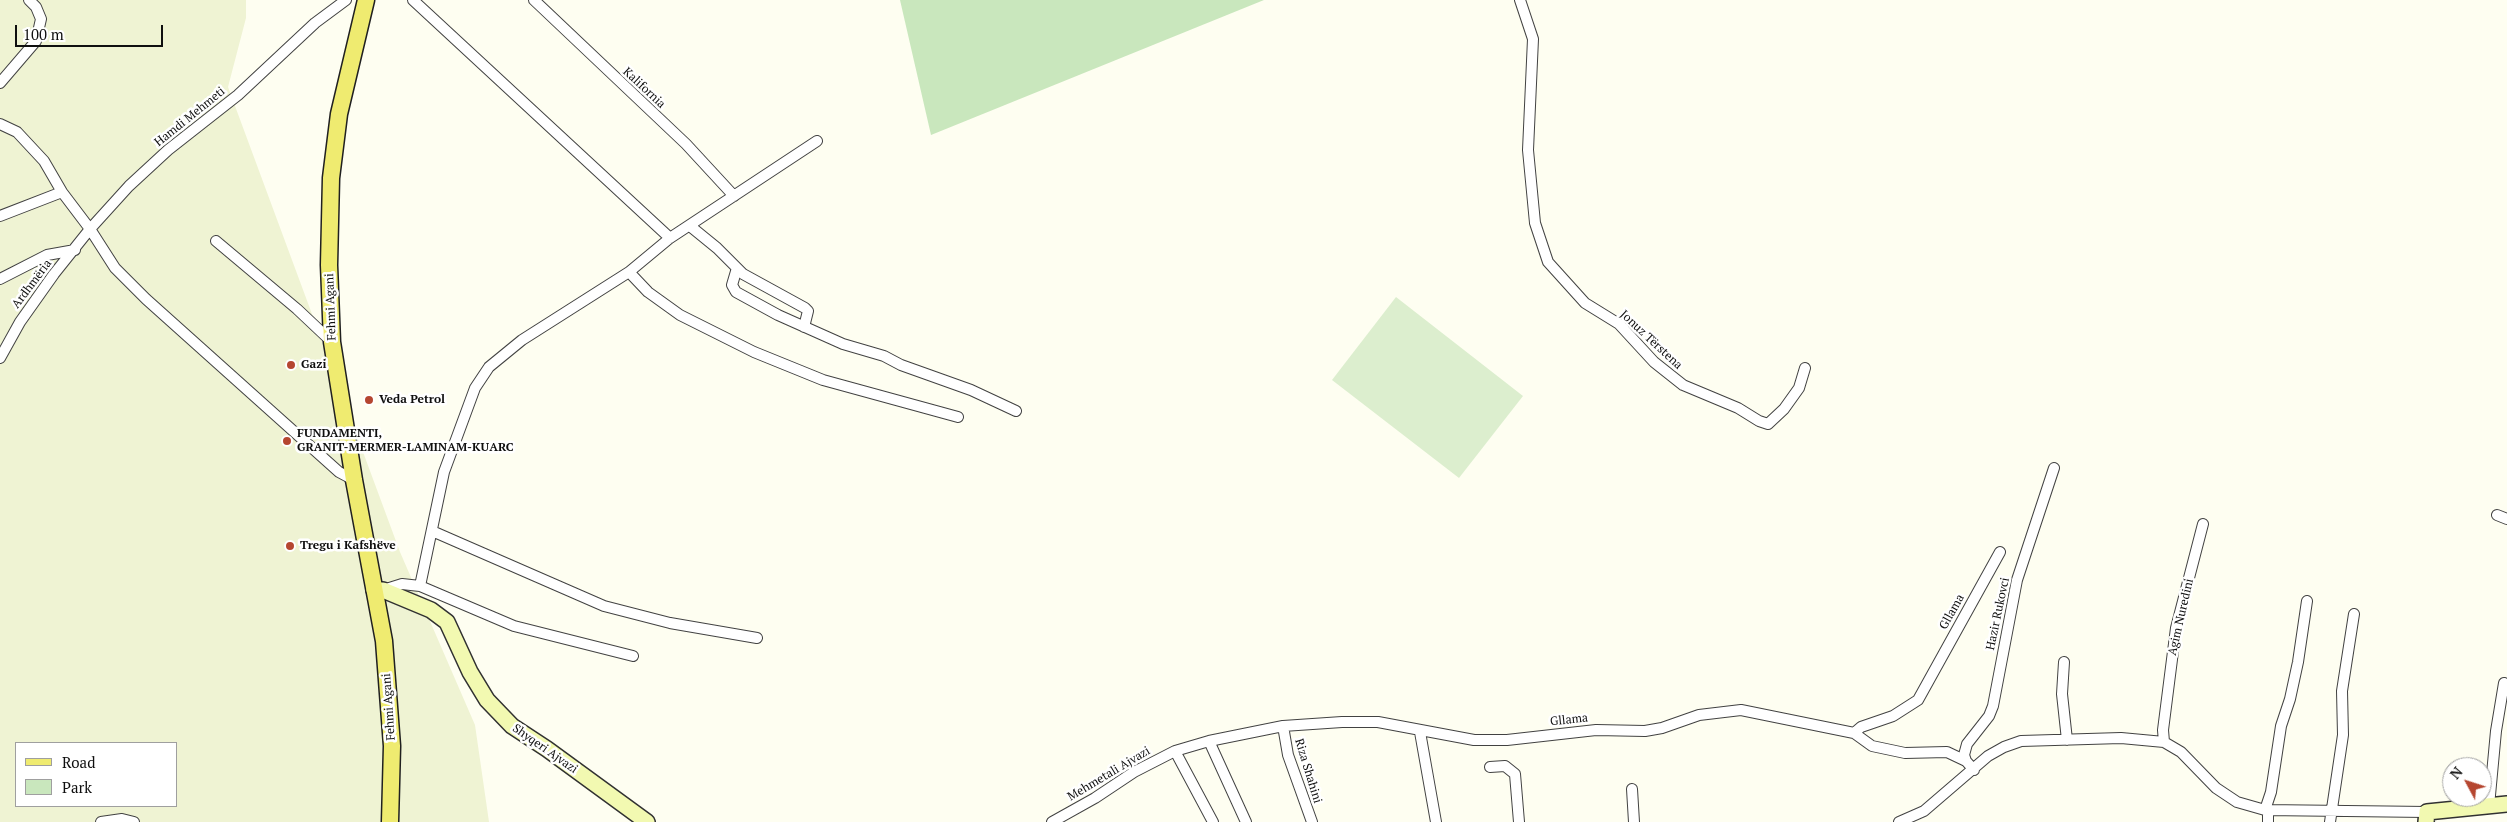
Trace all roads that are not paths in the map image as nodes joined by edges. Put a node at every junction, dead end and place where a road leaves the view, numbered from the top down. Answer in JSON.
{"nodes":[{"id":1,"x":29,"y":0,"type":"edge"},
{"id":2,"x":346,"y":0,"type":"edge"},
{"id":3,"x":366,"y":0,"type":"edge"},
{"id":4,"x":413,"y":0,"type":"edge"},
{"id":5,"x":534,"y":0,"type":"edge"},
{"id":6,"x":1520,"y":0,"type":"edge"},
{"id":7,"x":0,"y":83,"type":"edge"},
{"id":8,"x":0,"y":124,"type":"edge"},
{"id":9,"x":817,"y":141,"type":"dead end"},
{"id":10,"x":62,"y":192,"type":"junction"},
{"id":11,"x":734,"y":196,"type":"junction"},
{"id":12,"x":0,"y":216,"type":"edge"},
{"id":13,"x":690,"y":226,"type":"junction"},
{"id":14,"x":90,"y":229,"type":"junction"},
{"id":15,"x":670,"y":238,"type":"junction"},
{"id":16,"x":216,"y":240,"type":"dead end"},
{"id":17,"x":75,"y":250,"type":"junction"},
{"id":18,"x":738,"y":268,"type":"junction"},
{"id":19,"x":629,"y":272,"type":"junction"},
{"id":20,"x":0,"y":279,"type":"edge"},
{"id":21,"x":804,"y":327,"type":"junction"},
{"id":22,"x":332,"y":342,"type":"junction"},
{"id":23,"x":0,"y":358,"type":"edge"},
{"id":24,"x":1805,"y":368,"type":"dead end"},
{"id":25,"x":1016,"y":410,"type":"dead end"},
{"id":26,"x":958,"y":417,"type":"dead end"},
{"id":27,"x":2054,"y":468,"type":"dead end"},
{"id":28,"x":354,"y":480,"type":"junction"},
{"id":29,"x":2496,"y":515,"type":"dead end"},
{"id":30,"x":2507,"y":519,"type":"edge"},
{"id":31,"x":2203,"y":524,"type":"dead end"},
{"id":32,"x":432,"y":531,"type":"junction"},
{"id":33,"x":2000,"y":552,"type":"dead end"},
{"id":34,"x":420,"y":586,"type":"junction"},
{"id":35,"x":378,"y":590,"type":"junction"},
{"id":36,"x":2307,"y":601,"type":"dead end"},
{"id":37,"x":2354,"y":614,"type":"dead end"},
{"id":38,"x":757,"y":638,"type":"dead end"},
{"id":39,"x":633,"y":656,"type":"dead end"},
{"id":40,"x":2064,"y":662,"type":"dead end"},
{"id":41,"x":2504,"y":683,"type":"dead end"},
{"id":42,"x":1282,"y":726,"type":"junction"},
{"id":43,"x":1420,"y":732,"type":"junction"},
{"id":44,"x":1854,"y":733,"type":"junction"},
{"id":45,"x":2067,"y":740,"type":"junction"},
{"id":46,"x":1209,"y":741,"type":"junction"},
{"id":47,"x":2164,"y":742,"type":"junction"},
{"id":48,"x":1174,"y":751,"type":"junction"},
{"id":49,"x":1966,"y":760,"type":"junction"},
{"id":50,"x":1490,"y":767,"type":"dead end"},
{"id":51,"x":1974,"y":770,"type":"junction"},
{"id":52,"x":2492,"y":773,"type":"edge"},
{"id":53,"x":1632,"y":789,"type":"dead end"},
{"id":54,"x":2507,"y":804,"type":"edge"},
{"id":55,"x":2492,"y":806,"type":"edge"},
{"id":56,"x":2483,"y":807,"type":"edge"},
{"id":57,"x":2266,"y":810,"type":"junction"},
{"id":58,"x":2331,"y":817,"type":"edge"},
{"id":59,"x":2427,"y":817,"type":"edge"},
{"id":60,"x":101,"y":822,"type":"edge"},
{"id":61,"x":134,"y":822,"type":"edge"},
{"id":62,"x":390,"y":822,"type":"edge"},
{"id":63,"x":647,"y":822,"type":"edge"},
{"id":64,"x":1052,"y":822,"type":"edge"},
{"id":65,"x":1213,"y":822,"type":"edge"},
{"id":66,"x":1246,"y":822,"type":"edge"},
{"id":67,"x":1312,"y":822,"type":"edge"},
{"id":68,"x":1436,"y":822,"type":"edge"},
{"id":69,"x":1519,"y":822,"type":"edge"},
{"id":70,"x":1634,"y":822,"type":"edge"},
{"id":71,"x":1899,"y":822,"type":"edge"},
{"id":72,"x":2268,"y":822,"type":"edge"}],
"edges":[{"from":1,"to":7,"type":"street"},
{"from":2,"to":14,"type":"street","name":"Hamdi Mehmeti"},
{"from":3,"to":22,"type":"main road","name":"Fehmi Agani"},
{"from":4,"to":15,"type":"street"},
{"from":5,"to":11,"type":"street","name":"Kalifornia"},
{"from":6,"to":24,"type":"street","name":"Jonuz Tërstena"},
{"from":8,"to":10,"type":"street"},
{"from":9,"to":11,"type":"street"},
{"from":10,"to":12,"type":"street"},
{"from":10,"to":14,"type":"street"},
{"from":11,"to":13,"type":"street"},
{"from":13,"to":15,"type":"street"},
{"from":13,"to":18,"type":"street"},
{"from":14,"to":17,"type":"street","name":"Ardhmëria"},
{"from":14,"to":28,"type":"street"},
{"from":15,"to":19,"type":"street"},
{"from":16,"to":22,"type":"street"},
{"from":17,"to":20,"type":"street"},
{"from":17,"to":23,"type":"street","name":"Ardhmëria"},
{"from":18,"to":21,"type":"street"},
{"from":18,"to":21,"type":"street"},
{"from":19,"to":26,"type":"street"},
{"from":19,"to":32,"type":"street"},
{"from":21,"to":25,"type":"street"},
{"from":22,"to":28,"type":"main road","name":"Fehmi Agani"},
{"from":27,"to":49,"type":"street","name":"Hazir Rukovci"},
{"from":28,"to":35,"type":"main road","name":"Fehmi Agani"},
{"from":29,"to":30,"type":"street"},
{"from":31,"to":47,"type":"street","name":"Agim Nuredini"},
{"from":32,"to":34,"type":"street"},
{"from":32,"to":38,"type":"street"},
{"from":33,"to":44,"type":"street","name":"Gllama"},
{"from":34,"to":35,"type":"street"},
{"from":34,"to":39,"type":"street"},
{"from":35,"to":62,"type":"main road","name":"Fehmi Agani"},
{"from":35,"to":63,"type":"street","name":"Shyqeri Ajvazi"},
{"from":36,"to":57,"type":"street"},
{"from":37,"to":58,"type":"street"},
{"from":40,"to":45,"type":"street"},
{"from":41,"to":52,"type":"street"},
{"from":42,"to":43,"type":"street","name":"Gllama"},
{"from":42,"to":46,"type":"street","name":"Mehmetali Ajvazi"},
{"from":42,"to":67,"type":"street","name":"Riza Shahini"},
{"from":43,"to":44,"type":"street","name":"Gllama"},
{"from":43,"to":68,"type":"street"},
{"from":44,"to":49,"type":"street","name":"Gllama"},
{"from":45,"to":47,"type":"street"},
{"from":45,"to":51,"type":"street"},
{"from":46,"to":48,"type":"street","name":"Mehmetali Ajvazi"},
{"from":46,"to":66,"type":"street"},
{"from":47,"to":57,"type":"street"},
{"from":48,"to":64,"type":"street","name":"Mehmetali Ajvazi"},
{"from":48,"to":65,"type":"street"},
{"from":49,"to":51,"type":"street"},
{"from":50,"to":69,"type":"street"},
{"from":51,"to":71,"type":"street"},
{"from":53,"to":70,"type":"street"},
{"from":54,"to":55,"type":"street"},
{"from":56,"to":59,"type":"street"},
{"from":57,"to":58,"type":"street"},
{"from":57,"to":72,"type":"street"},
{"from":58,"to":59,"type":"street"},
{"from":60,"to":61,"type":"street"}]}
